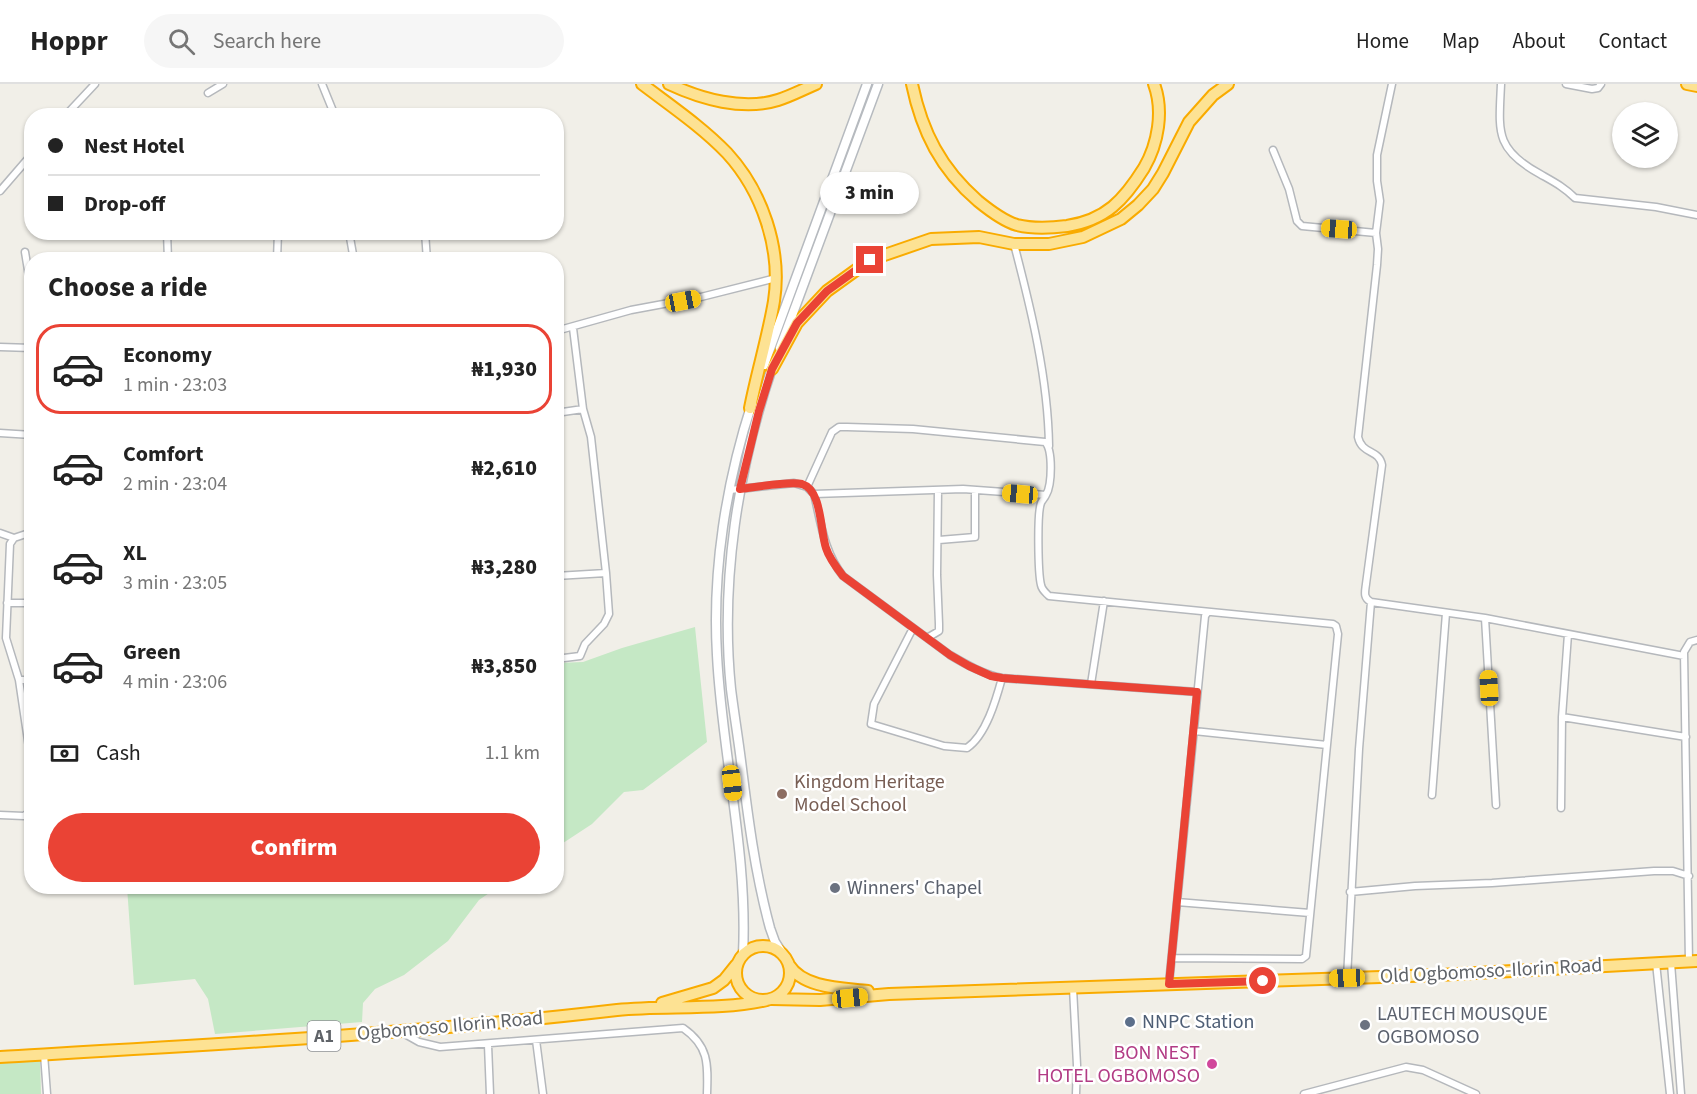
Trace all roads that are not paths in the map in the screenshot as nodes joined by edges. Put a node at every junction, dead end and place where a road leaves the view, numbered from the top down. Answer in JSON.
{"nodes":[{"id":1,"x":95,"y":84,"type":"edge"},
{"id":2,"x":223,"y":84,"type":"edge"},
{"id":3,"x":322,"y":84,"type":"edge"},
{"id":4,"x":642,"y":84,"type":"edge"},
{"id":5,"x":669,"y":84,"type":"edge"},
{"id":6,"x":816,"y":84,"type":"edge"},
{"id":7,"x":867,"y":84,"type":"edge"},
{"id":8,"x":878,"y":84,"type":"edge"},
{"id":9,"x":912,"y":84,"type":"edge"},
{"id":10,"x":1154,"y":84,"type":"edge"},
{"id":11,"x":1228,"y":84,"type":"edge"},
{"id":12,"x":1392,"y":84,"type":"edge"},
{"id":13,"x":1501,"y":84,"type":"edge"},
{"id":14,"x":1566,"y":84,"type":"edge"},
{"id":15,"x":1601,"y":84,"type":"edge"},
{"id":16,"x":1687,"y":84,"type":"edge"},
{"id":17,"x":1697,"y":86,"type":"edge"},
{"id":18,"x":208,"y":93,"type":"dead end"},
{"id":19,"x":72,"y":108,"type":"edge"},
{"id":20,"x":332,"y":108,"type":"edge"},
{"id":21,"x":1273,"y":150,"type":"dead end"},
{"id":22,"x":24,"y":163,"type":"edge"},
{"id":23,"x":0,"y":191,"type":"edge"},
{"id":24,"x":1697,"y":215,"type":"edge"},
{"id":25,"x":1376,"y":233,"type":"junction"},
{"id":26,"x":1014,"y":244,"type":"junction"},
{"id":27,"x":776,"y":278,"type":"junction"},
{"id":28,"x":573,"y":328,"type":"junction"},
{"id":29,"x":564,"y":330,"type":"edge"},
{"id":30,"x":0,"y":346,"type":"edge"},
{"id":31,"x":24,"y":348,"type":"edge"},
{"id":32,"x":772,"y":369,"type":"junction"},
{"id":33,"x":750,"y":408,"type":"junction"},
{"id":34,"x":583,"y":409,"type":"junction"},
{"id":35,"x":564,"y":412,"type":"edge"},
{"id":36,"x":0,"y":433,"type":"edge"},
{"id":37,"x":24,"y":434,"type":"edge"},
{"id":38,"x":1049,"y":446,"type":"junction"},
{"id":39,"x":807,"y":487,"type":"junction"},
{"id":40,"x":740,"y":489,"type":"junction"},
{"id":41,"x":730,"y":490,"type":"junction"},
{"id":42,"x":938,"y":490,"type":"junction"},
{"id":43,"x":975,"y":490,"type":"junction"},
{"id":44,"x":814,"y":494,"type":"junction"},
{"id":45,"x":1046,"y":495,"type":"junction"},
{"id":46,"x":0,"y":533,"type":"edge"},
{"id":47,"x":24,"y":535,"type":"edge"},
{"id":48,"x":14,"y":538,"type":"junction"},
{"id":49,"x":939,"y":540,"type":"junction"},
{"id":50,"x":0,"y":572,"type":"edge"},
{"id":51,"x":9,"y":573,"type":"junction"},
{"id":52,"x":606,"y":573,"type":"junction"},
{"id":53,"x":564,"y":576,"type":"edge"},
{"id":54,"x":1104,"y":601,"type":"junction"},
{"id":55,"x":1371,"y":602,"type":"junction"},
{"id":56,"x":7,"y":603,"type":"junction"},
{"id":57,"x":24,"y":603,"type":"edge"},
{"id":58,"x":1208,"y":612,"type":"junction"},
{"id":59,"x":1446,"y":613,"type":"junction"},
{"id":60,"x":1485,"y":618,"type":"junction"},
{"id":61,"x":913,"y":627,"type":"junction"},
{"id":62,"x":1568,"y":634,"type":"junction"},
{"id":63,"x":716,"y":638,"type":"junction"},
{"id":64,"x":729,"y":638,"type":"junction"},
{"id":65,"x":927,"y":638,"type":"junction"},
{"id":66,"x":3,"y":639,"type":"edge"},
{"id":67,"x":1697,"y":640,"type":"edge"},
{"id":68,"x":1684,"y":656,"type":"junction"},
{"id":69,"x":564,"y":659,"type":"edge"},
{"id":70,"x":1002,"y":678,"type":"junction"},
{"id":71,"x":19,"y":680,"type":"junction"},
{"id":72,"x":24,"y":680,"type":"edge"},
{"id":73,"x":1091,"y":684,"type":"junction"},
{"id":74,"x":1197,"y":692,"type":"junction"},
{"id":75,"x":24,"y":714,"type":"edge"},
{"id":76,"x":1562,"y":717,"type":"junction"},
{"id":77,"x":736,"y":720,"type":"junction"},
{"id":78,"x":724,"y":721,"type":"junction"},
{"id":79,"x":1194,"y":731,"type":"junction"},
{"id":80,"x":1686,"y":737,"type":"junction"},
{"id":81,"x":1327,"y":745,"type":"junction"},
{"id":82,"x":1432,"y":795,"type":"dead end"},
{"id":83,"x":1496,"y":805,"type":"dead end"},
{"id":84,"x":1561,"y":808,"type":"dead end"},
{"id":85,"x":0,"y":815,"type":"edge"},
{"id":86,"x":24,"y":816,"type":"edge"},
{"id":87,"x":1689,"y":876,"type":"junction"},
{"id":88,"x":1350,"y":892,"type":"junction"},
{"id":89,"x":1177,"y":902,"type":"junction"},
{"id":90,"x":1688,"y":906,"type":"junction"},
{"id":91,"x":1697,"y":906,"type":"edge"},
{"id":92,"x":1310,"y":913,"type":"junction"},
{"id":93,"x":741,"y":958,"type":"junction"},
{"id":94,"x":1172,"y":958,"type":"junction"},
{"id":95,"x":785,"y":959,"type":"junction"},
{"id":96,"x":1693,"y":961,"type":"edge"},
{"id":97,"x":1656,"y":963,"type":"junction"},
{"id":98,"x":1671,"y":963,"type":"junction"},
{"id":99,"x":1347,"y":978,"type":"junction"},
{"id":100,"x":1169,"y":984,"type":"junction"},
{"id":101,"x":1073,"y":988,"type":"junction"},
{"id":102,"x":890,"y":994,"type":"junction"},
{"id":103,"x":769,"y":1000,"type":"junction"},
{"id":104,"x":648,"y":1007,"type":"junction"},
{"id":105,"x":399,"y":1030,"type":"junction"},
{"id":106,"x":536,"y":1040,"type":"junction"},
{"id":107,"x":488,"y":1045,"type":"junction"},
{"id":108,"x":44,"y":1054,"type":"junction"},
{"id":109,"x":0,"y":1057,"type":"edge"},
{"id":110,"x":1670,"y":1092,"type":"edge"},
{"id":111,"x":47,"y":1094,"type":"edge"},
{"id":112,"x":490,"y":1094,"type":"edge"},
{"id":113,"x":543,"y":1094,"type":"edge"},
{"id":114,"x":707,"y":1094,"type":"edge"},
{"id":115,"x":1076,"y":1094,"type":"edge"},
{"id":116,"x":1304,"y":1094,"type":"edge"},
{"id":117,"x":1476,"y":1094,"type":"edge"},
{"id":118,"x":1682,"y":1094,"type":"edge"}],
"edges":[{"from":1,"to":19,"type":"street"},
{"from":2,"to":18,"type":"street"},
{"from":3,"to":20,"type":"street"},
{"from":4,"to":27,"type":"highway"},
{"from":5,"to":6,"type":"highway"},
{"from":7,"to":33,"type":"street"},
{"from":8,"to":32,"type":"street"},
{"from":9,"to":10,"type":"highway"},
{"from":11,"to":26,"type":"highway"},
{"from":12,"to":25,"type":"street"},
{"from":13,"to":24,"type":"street"},
{"from":14,"to":15,"type":"street"},
{"from":16,"to":17,"type":"highway"},
{"from":21,"to":25,"type":"street"},
{"from":22,"to":23,"type":"street"},
{"from":25,"to":55,"type":"street"},
{"from":26,"to":32,"type":"highway"},
{"from":26,"to":38,"type":"street"},
{"from":27,"to":28,"type":"street"},
{"from":27,"to":33,"type":"highway"},
{"from":28,"to":29,"type":"street"},
{"from":28,"to":34,"type":"street"},
{"from":30,"to":31,"type":"street"},
{"from":32,"to":40,"type":"street"},
{"from":33,"to":41,"type":"street"},
{"from":34,"to":35,"type":"street"},
{"from":34,"to":52,"type":"street"},
{"from":36,"to":37,"type":"street"},
{"from":38,"to":39,"type":"street"},
{"from":38,"to":45,"type":"street"},
{"from":39,"to":40,"type":"street"},
{"from":39,"to":44,"type":"street"},
{"from":40,"to":41,"type":"street"},
{"from":40,"to":64,"type":"street"},
{"from":41,"to":63,"type":"street"},
{"from":42,"to":43,"type":"street"},
{"from":42,"to":44,"type":"street"},
{"from":42,"to":49,"type":"street"},
{"from":43,"to":45,"type":"street"},
{"from":43,"to":49,"type":"street"},
{"from":44,"to":61,"type":"street"},
{"from":45,"to":54,"type":"street"},
{"from":46,"to":48,"type":"street"},
{"from":47,"to":48,"type":"street"},
{"from":48,"to":51,"type":"street"},
{"from":49,"to":65,"type":"street"},
{"from":50,"to":51,"type":"street"},
{"from":51,"to":56,"type":"street"},
{"from":52,"to":53,"type":"street"},
{"from":52,"to":69,"type":"street"},
{"from":54,"to":58,"type":"street"},
{"from":54,"to":73,"type":"street"},
{"from":55,"to":59,"type":"street"},
{"from":55,"to":88,"type":"street"},
{"from":56,"to":57,"type":"street"},
{"from":56,"to":66,"type":"street"},
{"from":58,"to":74,"type":"street"},
{"from":58,"to":81,"type":"street"},
{"from":59,"to":60,"type":"street"},
{"from":59,"to":82,"type":"street"},
{"from":60,"to":62,"type":"street"},
{"from":60,"to":83,"type":"street"},
{"from":61,"to":65,"type":"street"},
{"from":61,"to":70,"type":"street"},
{"from":62,"to":68,"type":"street"},
{"from":62,"to":76,"type":"street"},
{"from":63,"to":64,"type":"street"},
{"from":63,"to":78,"type":"street"},
{"from":64,"to":77,"type":"street"},
{"from":65,"to":70,"type":"street"},
{"from":66,"to":71,"type":"street"},
{"from":67,"to":68,"type":"street"},
{"from":68,"to":80,"type":"street"},
{"from":70,"to":73,"type":"street"},
{"from":71,"to":72,"type":"street"},
{"from":71,"to":75,"type":"street"},
{"from":73,"to":74,"type":"street"},
{"from":74,"to":79,"type":"street"},
{"from":76,"to":80,"type":"street"},
{"from":76,"to":84,"type":"street"},
{"from":77,"to":78,"type":"street"},
{"from":77,"to":95,"type":"street"},
{"from":78,"to":93,"type":"street"},
{"from":79,"to":81,"type":"street"},
{"from":79,"to":89,"type":"street"},
{"from":80,"to":87,"type":"street"},
{"from":81,"to":92,"type":"street"},
{"from":85,"to":86,"type":"street"},
{"from":87,"to":88,"type":"street"},
{"from":87,"to":90,"type":"street"},
{"from":88,"to":99,"type":"street"},
{"from":89,"to":92,"type":"street"},
{"from":89,"to":94,"type":"street"},
{"from":90,"to":91,"type":"street"},
{"from":90,"to":96,"type":"street"},
{"from":92,"to":94,"type":"street"},
{"from":93,"to":95,"type":"highway"},
{"from":93,"to":103,"type":"highway"},
{"from":93,"to":104,"type":"highway","number":"A1"},
{"from":94,"to":100,"type":"street"},
{"from":95,"to":102,"type":"highway","number":"A1"},
{"from":95,"to":103,"type":"highway"},
{"from":96,"to":98,"type":"highway","name":"Old Ogbomoso-Ilorin Road","number":"A1"},
{"from":97,"to":98,"type":"highway","name":"Old Ogbomoso-Ilorin Road","number":"A1"},
{"from":97,"to":99,"type":"highway","name":"Old Ogbomoso-Ilorin Road","number":"A1"},
{"from":97,"to":110,"type":"street"},
{"from":98,"to":118,"type":"street"},
{"from":99,"to":100,"type":"highway","name":"Old Ogbomoso-Ilorin Road","number":"A1"},
{"from":100,"to":101,"type":"highway","name":"Old Ogbomoso-Ilorin Road","number":"A1"},
{"from":101,"to":102,"type":"highway","name":"Old Ogbomoso-Ilorin Road","number":"A1"},
{"from":101,"to":115,"type":"street"},
{"from":102,"to":103,"type":"highway","number":"A1"},
{"from":103,"to":104,"type":"highway","number":"A1"},
{"from":104,"to":105,"type":"highway","name":"Ogbomoso Ilorin Road","number":"A1"},
{"from":105,"to":107,"type":"street"},
{"from":105,"to":108,"type":"highway","name":"Ogbomoso Ilorin Road","number":"A1"},
{"from":106,"to":107,"type":"street"},
{"from":106,"to":113,"type":"street"},
{"from":106,"to":114,"type":"street"},
{"from":107,"to":112,"type":"street"},
{"from":108,"to":109,"type":"highway","name":"Ogbomoso Ilorin Road","number":"A1"},
{"from":108,"to":111,"type":"street"},
{"from":110,"to":118,"type":"street"},
{"from":116,"to":117,"type":"street"}]}
